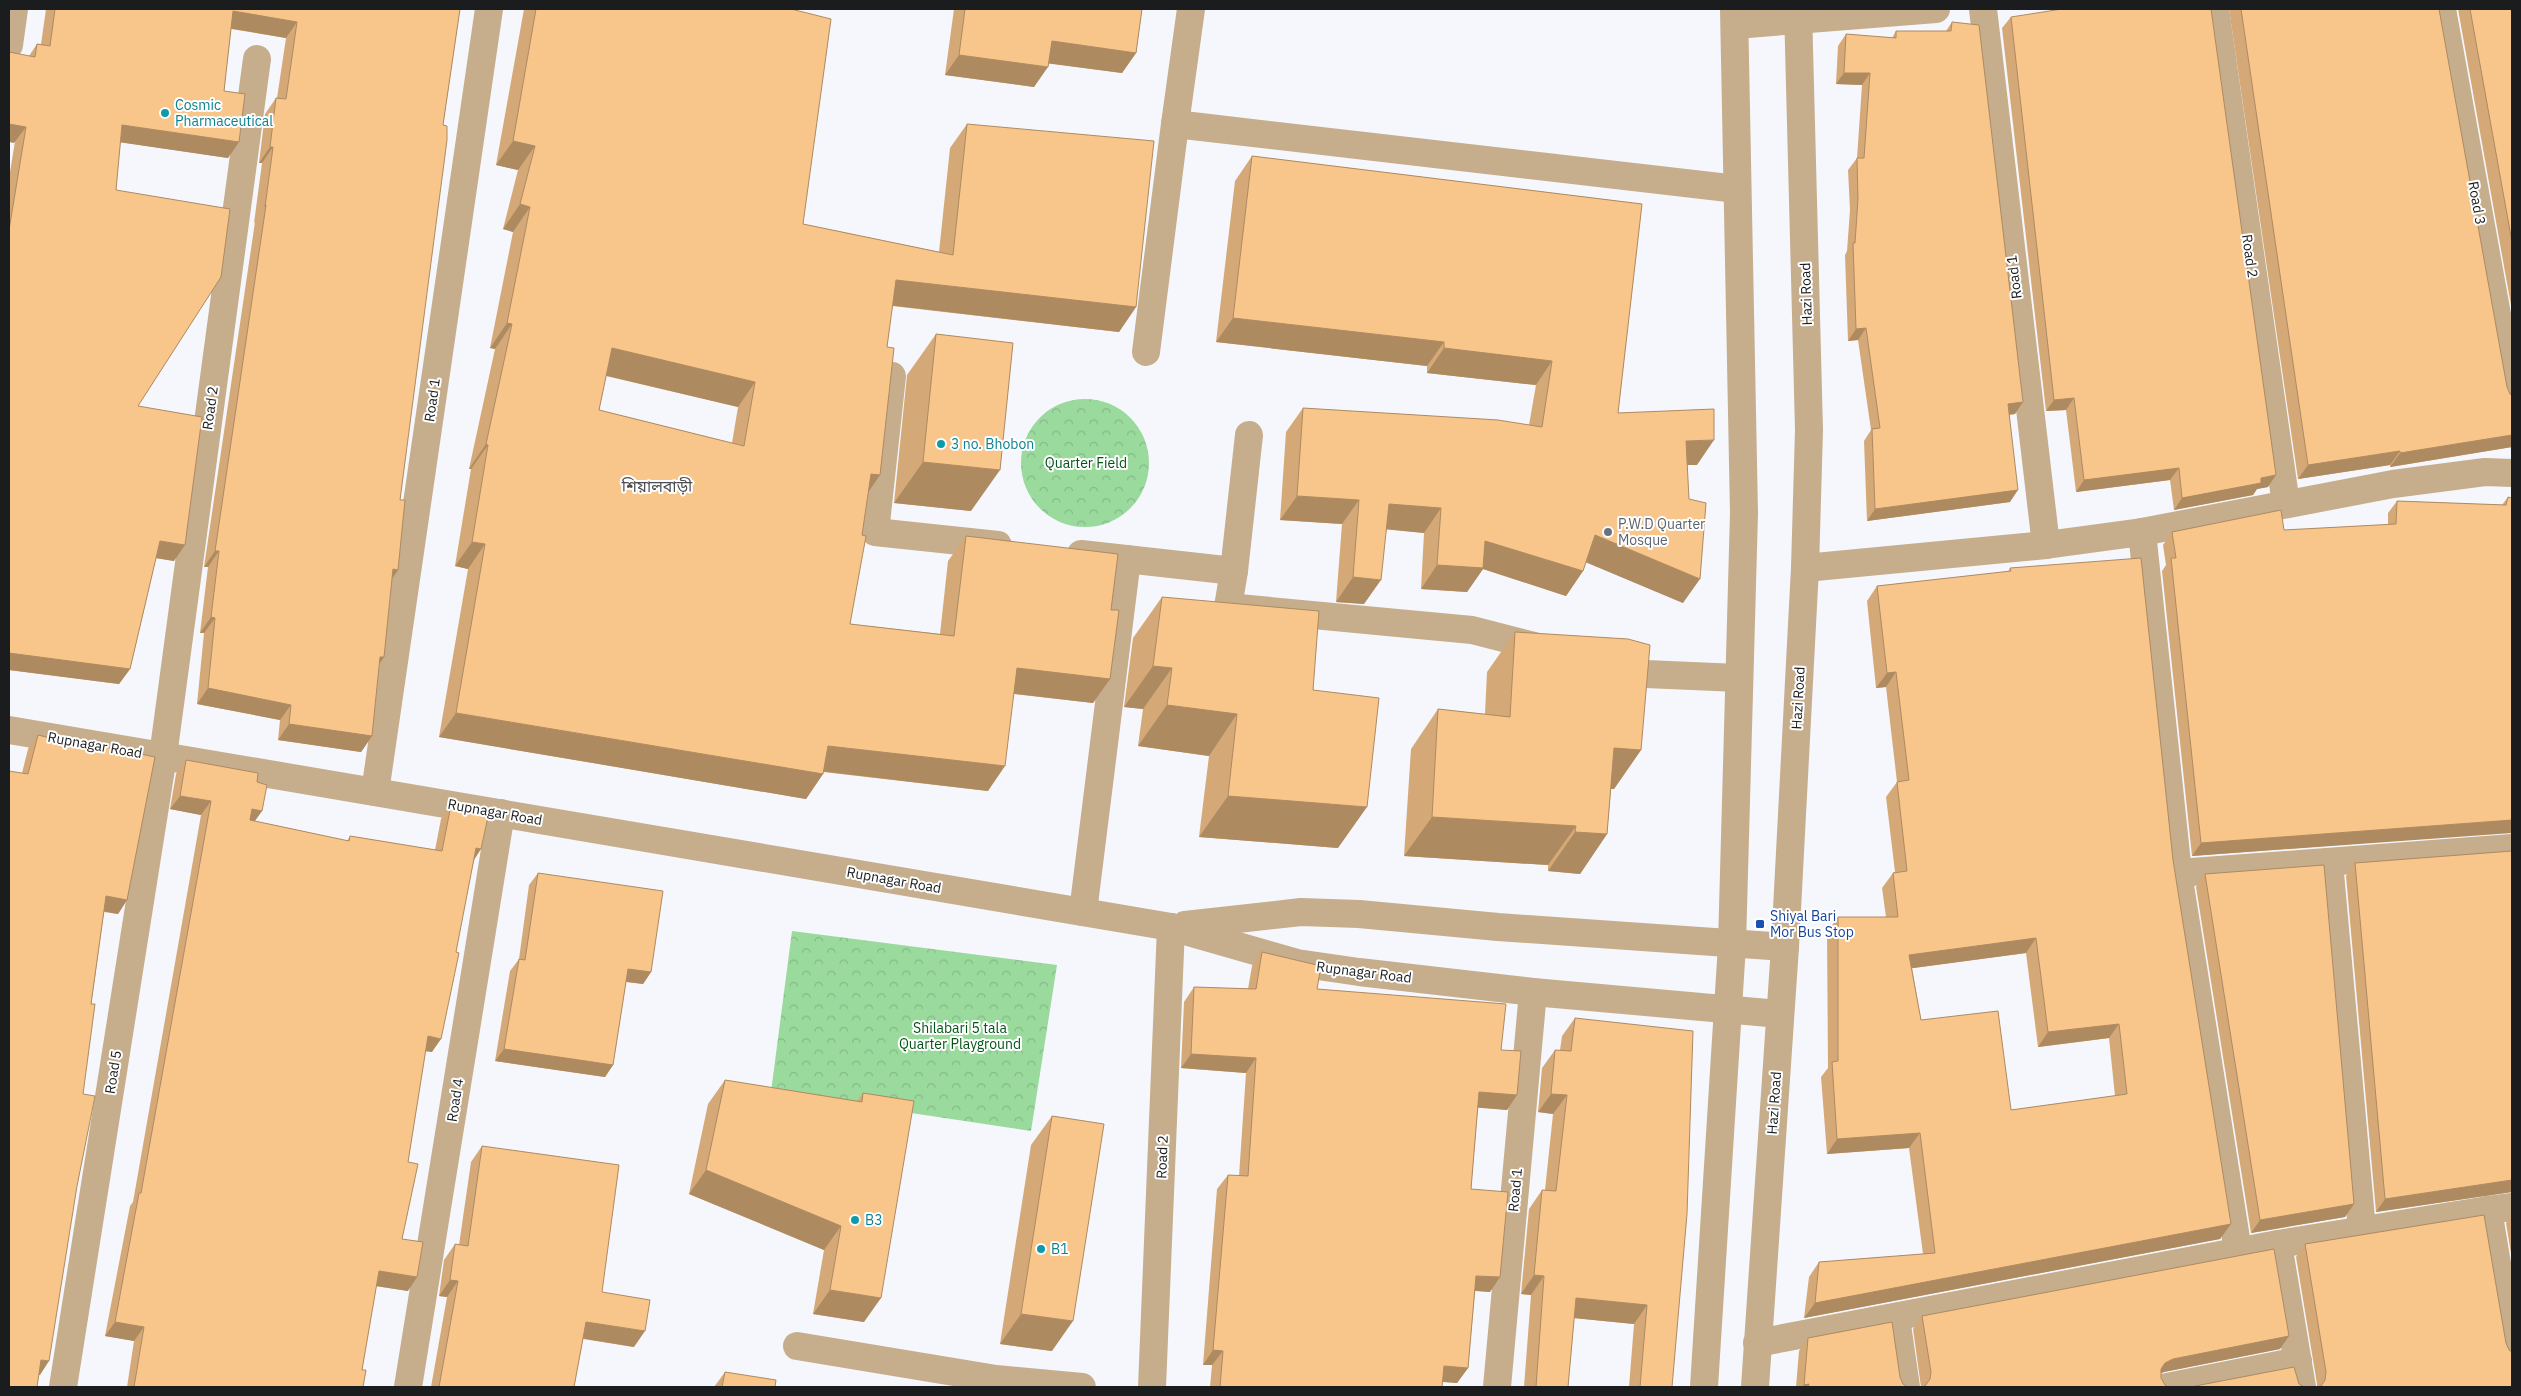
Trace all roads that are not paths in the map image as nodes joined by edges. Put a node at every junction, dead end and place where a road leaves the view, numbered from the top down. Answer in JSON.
{"nodes":[{"id":1,"x":14,"y":9,"type":"edge"},
{"id":2,"x":490,"y":9,"type":"edge"},
{"id":3,"x":1190,"y":9,"type":"edge"},
{"id":4,"x":1936,"y":9,"type":"edge"},
{"id":5,"x":1983,"y":9,"type":"edge"},
{"id":6,"x":2215,"y":9,"type":"edge"},
{"id":7,"x":2442,"y":9,"type":"edge"},
{"id":8,"x":1798,"y":14,"type":"edge"},
{"id":9,"x":1735,"y":17,"type":"edge"},
{"id":10,"x":9,"y":45,"type":"edge"},
{"id":11,"x":258,"y":59,"type":"dead end"},
{"id":12,"x":1175,"y":124,"type":"junction"},
{"id":13,"x":1737,"y":189,"type":"junction"},
{"id":14,"x":1146,"y":352,"type":"dead end"},
{"id":15,"x":892,"y":376,"type":"edge"},
{"id":16,"x":2512,"y":398,"type":"edge"},
{"id":17,"x":1249,"y":435,"type":"dead end"},
{"id":18,"x":2512,"y":474,"type":"edge"},
{"id":19,"x":2286,"y":504,"type":"junction"},
{"id":20,"x":2142,"y":532,"type":"junction"},
{"id":21,"x":2046,"y":545,"type":"junction"},
{"id":22,"x":1021,"y":548,"type":"edge"},
{"id":23,"x":1060,"y":552,"type":"edge"},
{"id":24,"x":1128,"y":559,"type":"junction"},
{"id":25,"x":1805,"y":568,"type":"junction"},
{"id":26,"x":1234,"y":570,"type":"junction"},
{"id":27,"x":1738,"y":678,"type":"junction"},
{"id":28,"x":9,"y":730,"type":"edge"},
{"id":29,"x":163,"y":756,"type":"junction"},
{"id":30,"x":375,"y":792,"type":"junction"},
{"id":31,"x":501,"y":813,"type":"junction"},
{"id":32,"x":2512,"y":848,"type":"edge"},
{"id":33,"x":2329,"y":862,"type":"junction"},
{"id":34,"x":2178,"y":873,"type":"junction"},
{"id":35,"x":1083,"y":912,"type":"junction"},
{"id":36,"x":1171,"y":927,"type":"junction"},
{"id":37,"x":1732,"y":945,"type":"junction"},
{"id":38,"x":1785,"y":947,"type":"junction"},
{"id":39,"x":1533,"y":992,"type":"junction"},
{"id":40,"x":1728,"y":1010,"type":"junction"},
{"id":41,"x":1780,"y":1014,"type":"junction"},
{"id":42,"x":2500,"y":1208,"type":"edge"},
{"id":43,"x":2362,"y":1230,"type":"junction"},
{"id":44,"x":2278,"y":1244,"type":"junction"},
{"id":45,"x":2238,"y":1252,"type":"junction"},
{"id":46,"x":1896,"y":1318,"type":"junction"},
{"id":47,"x":1757,"y":1343,"type":"junction"},
{"id":48,"x":797,"y":1346,"type":"dead end"},
{"id":49,"x":2512,"y":1353,"type":"edge"},
{"id":50,"x":2298,"y":1361,"type":"junction"},
{"id":51,"x":64,"y":1387,"type":"edge"},
{"id":52,"x":408,"y":1387,"type":"edge"},
{"id":53,"x":1082,"y":1387,"type":"edge"},
{"id":54,"x":1152,"y":1387,"type":"edge"},
{"id":55,"x":1497,"y":1387,"type":"edge"},
{"id":56,"x":1704,"y":1387,"type":"edge"},
{"id":57,"x":1755,"y":1387,"type":"edge"},
{"id":58,"x":1906,"y":1387,"type":"edge"},
{"id":59,"x":2167,"y":1387,"type":"edge"},
{"id":60,"x":2302,"y":1387,"type":"edge"}],
"edges":[{"from":1,"to":10,"type":"street"},
{"from":2,"to":30,"type":"street","name":"Road 1"},
{"from":3,"to":12,"type":"street"},
{"from":4,"to":8,"type":"street"},
{"from":5,"to":21,"type":"street","name":"Road 1"},
{"from":6,"to":19,"type":"street","name":"Road 2"},
{"from":7,"to":16,"type":"street","name":"Road 3"},
{"from":8,"to":9,"type":"street"},
{"from":8,"to":25,"type":"street","name":"Hazi Road"},
{"from":9,"to":13,"type":"street"},
{"from":11,"to":29,"type":"street","name":"Road 2"},
{"from":12,"to":13,"type":"street"},
{"from":12,"to":14,"type":"street"},
{"from":13,"to":27,"type":"street"},
{"from":15,"to":22,"type":"street"},
{"from":17,"to":26,"type":"street"},
{"from":18,"to":19,"type":"street"},
{"from":19,"to":20,"type":"street"},
{"from":20,"to":21,"type":"street"},
{"from":20,"to":34,"type":"street"},
{"from":21,"to":25,"type":"street"},
{"from":23,"to":24,"type":"street"},
{"from":24,"to":26,"type":"street"},
{"from":24,"to":35,"type":"street"},
{"from":25,"to":38,"type":"street","name":"Hazi Road"},
{"from":26,"to":27,"type":"street"},
{"from":27,"to":37,"type":"street"},
{"from":28,"to":29,"type":"street","name":"Rupnagar Road"},
{"from":29,"to":30,"type":"street","name":"Rupnagar Road"},
{"from":29,"to":51,"type":"street","name":"Road 5"},
{"from":30,"to":31,"type":"street","name":"Rupnagar Road"},
{"from":31,"to":35,"type":"street","name":"Rupnagar Road"},
{"from":31,"to":52,"type":"street","name":"Road 4"},
{"from":32,"to":33,"type":"street"},
{"from":33,"to":34,"type":"street"},
{"from":33,"to":43,"type":"street"},
{"from":34,"to":45,"type":"street"},
{"from":35,"to":36,"type":"street","name":"Rupnagar Road"},
{"from":36,"to":37,"type":"street"},
{"from":36,"to":39,"type":"street","name":"Rupnagar Road"},
{"from":36,"to":54,"type":"street","name":"Road 2"},
{"from":37,"to":38,"type":"street"},
{"from":37,"to":40,"type":"street"},
{"from":38,"to":41,"type":"street","name":"Hazi Road"},
{"from":39,"to":40,"type":"street","name":"Rupnagar Road"},
{"from":39,"to":55,"type":"street","name":"Road 1"},
{"from":40,"to":41,"type":"street","name":"Rupnagar Road"},
{"from":40,"to":56,"type":"street"},
{"from":41,"to":47,"type":"street","name":"Hazi Road"},
{"from":42,"to":43,"type":"street"},
{"from":42,"to":49,"type":"street"},
{"from":43,"to":44,"type":"street"},
{"from":44,"to":45,"type":"street"},
{"from":44,"to":50,"type":"street"},
{"from":45,"to":46,"type":"street"},
{"from":46,"to":47,"type":"street"},
{"from":46,"to":58,"type":"street"},
{"from":47,"to":57,"type":"street","name":"Hazi Road"},
{"from":48,"to":53,"type":"street"},
{"from":50,"to":59,"type":"street"},
{"from":50,"to":60,"type":"street"}]}
